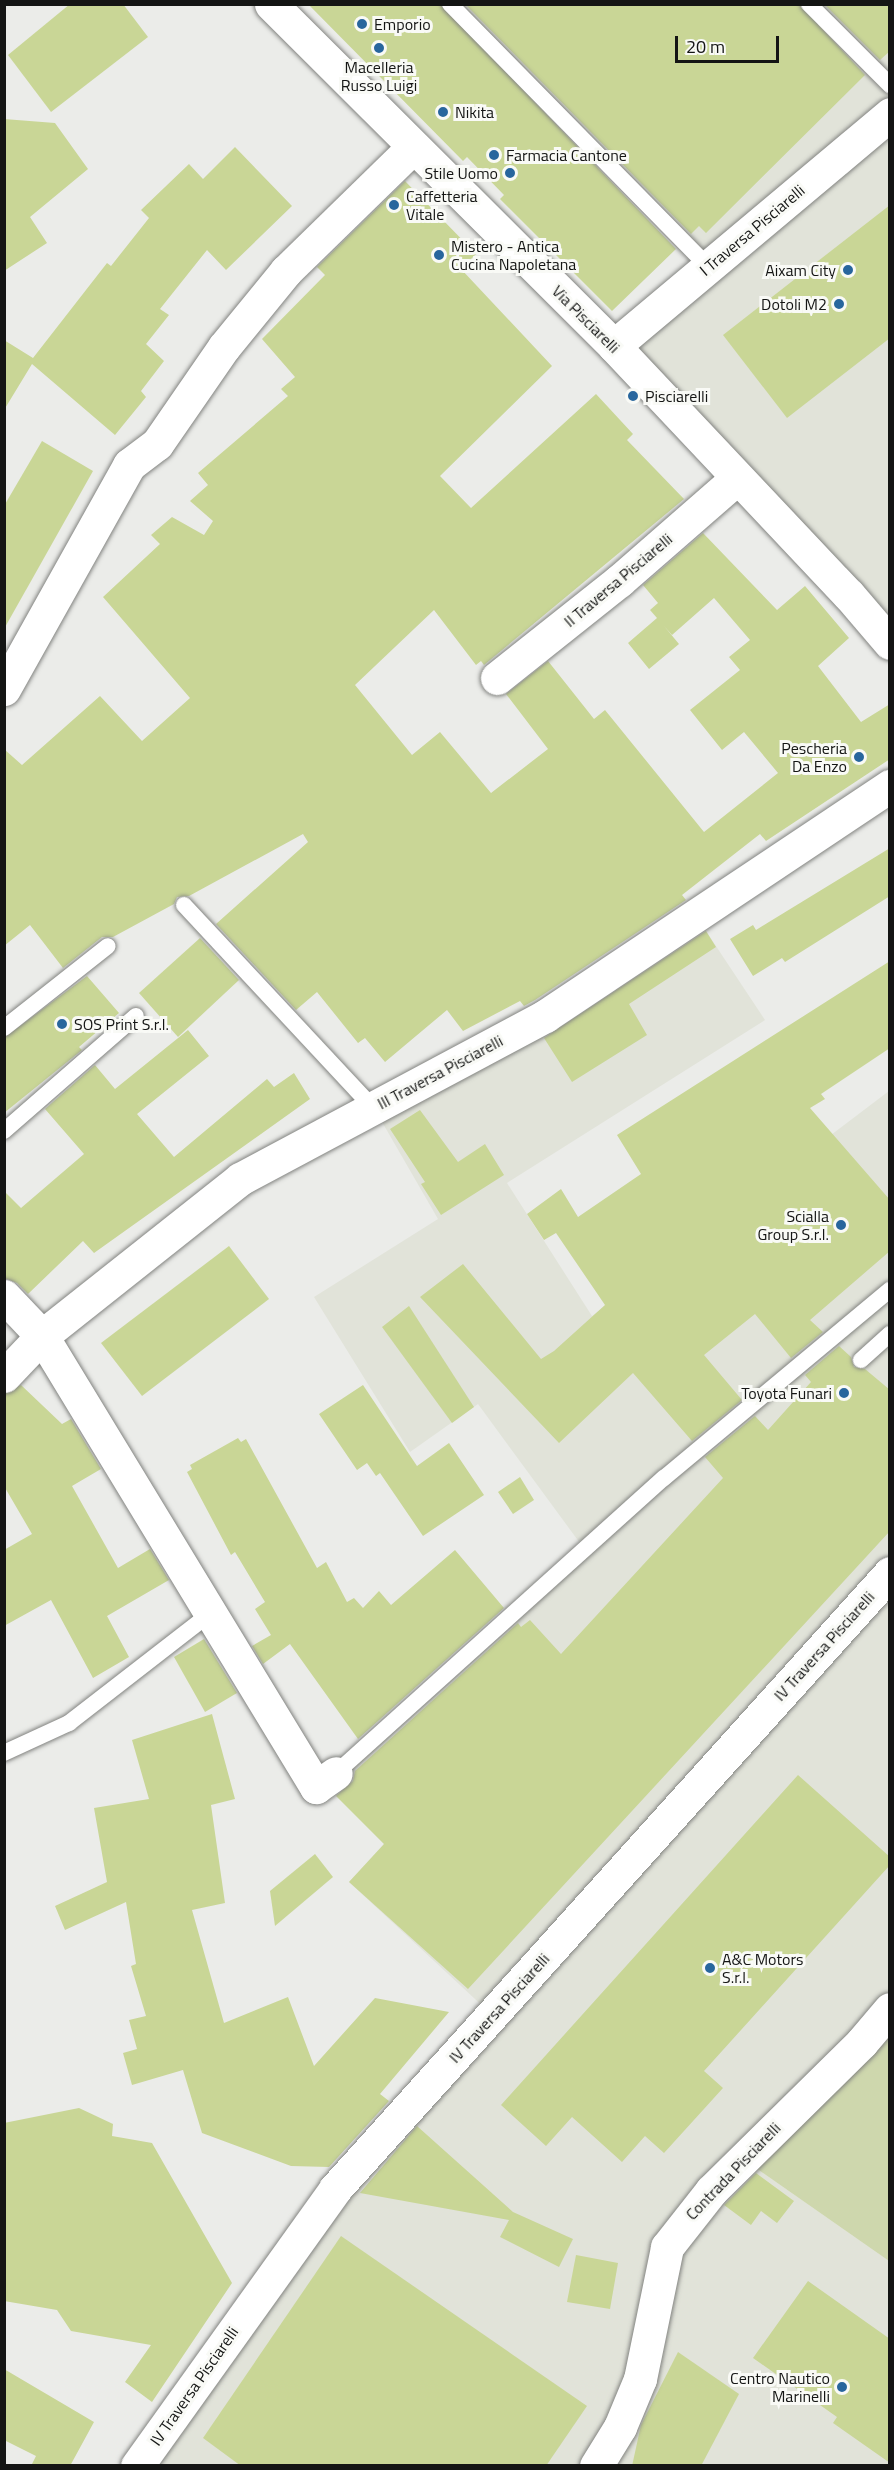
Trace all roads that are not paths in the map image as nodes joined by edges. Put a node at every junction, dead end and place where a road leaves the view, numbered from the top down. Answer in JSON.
{"nodes":[{"id":1,"x":271,"y":4,"type":"edge"},
{"id":2,"x":450,"y":4,"type":"edge"},
{"id":3,"x":809,"y":4,"type":"edge"},
{"id":4,"x":890,"y":85,"type":"edge"},
{"id":5,"x":890,"y":114,"type":"edge"},
{"id":6,"x":413,"y":147,"type":"junction"},
{"id":7,"x":708,"y":267,"type":"junction"},
{"id":8,"x":614,"y":346,"type":"junction"},
{"id":9,"x":737,"y":478,"type":"junction"},
{"id":10,"x":890,"y":643,"type":"edge"},
{"id":11,"x":497,"y":678,"type":"dead end"},
{"id":12,"x":4,"y":689,"type":"edge"},
{"id":13,"x":890,"y":786,"type":"edge"},
{"id":14,"x":184,"y":905,"type":"dead end"},
{"id":15,"x":108,"y":946,"type":"dead end"},
{"id":16,"x":136,"y":1016,"type":"dead end"},
{"id":17,"x":4,"y":1028,"type":"edge"},
{"id":18,"x":373,"y":1108,"type":"junction"},
{"id":19,"x":4,"y":1131,"type":"edge"},
{"id":20,"x":890,"y":1290,"type":"edge"},
{"id":21,"x":4,"y":1296,"type":"edge"},
{"id":22,"x":890,"y":1334,"type":"edge"},
{"id":23,"x":42,"y":1336,"type":"junction"},
{"id":24,"x":861,"y":1360,"type":"dead end"},
{"id":25,"x":4,"y":1376,"type":"edge"},
{"id":26,"x":890,"y":1573,"type":"edge"},
{"id":27,"x":211,"y":1613,"type":"junction"},
{"id":28,"x":4,"y":1753,"type":"edge"},
{"id":29,"x":336,"y":1773,"type":"joint"},
{"id":30,"x":890,"y":2009,"type":"edge"},
{"id":31,"x":137,"y":2466,"type":"edge"},
{"id":32,"x":596,"y":2466,"type":"edge"}],
"edges":[{"from":1,"to":6,"type":"street","name":"Via Pisciarelli"},
{"from":2,"to":7,"type":"lane"},
{"from":3,"to":4,"type":"lane"},
{"from":5,"to":7,"type":"street","name":"I Traversa Pisciarelli"},
{"from":6,"to":8,"type":"street","name":"Via Pisciarelli"},
{"from":6,"to":12,"type":"street"},
{"from":7,"to":8,"type":"street","name":"I Traversa Pisciarelli"},
{"from":8,"to":9,"type":"street","name":"Via Pisciarelli"},
{"from":9,"to":10,"type":"street","name":"Via Pisciarelli"},
{"from":9,"to":11,"type":"street","name":"II Traversa Pisciarelli"},
{"from":13,"to":18,"type":"street","name":"III Traversa Pisciarelli"},
{"from":14,"to":18,"type":"lane"},
{"from":15,"to":17,"type":"lane"},
{"from":16,"to":19,"type":"lane"},
{"from":18,"to":23,"type":"street","name":"III Traversa Pisciarelli"},
{"from":20,"to":29,"type":"lane"},
{"from":21,"to":23,"type":"street"},
{"from":22,"to":24,"type":"lane"},
{"from":23,"to":25,"type":"street","name":"III Traversa Pisciarelli"},
{"from":23,"to":27,"type":"street"},
{"from":26,"to":31,"type":"street","name":"IV Traversa Pisciarelli"},
{"from":27,"to":28,"type":"lane"},
{"from":27,"to":29,"type":"street"},
{"from":30,"to":32,"type":"street","name":"Contrada Pisciarelli"}]}
